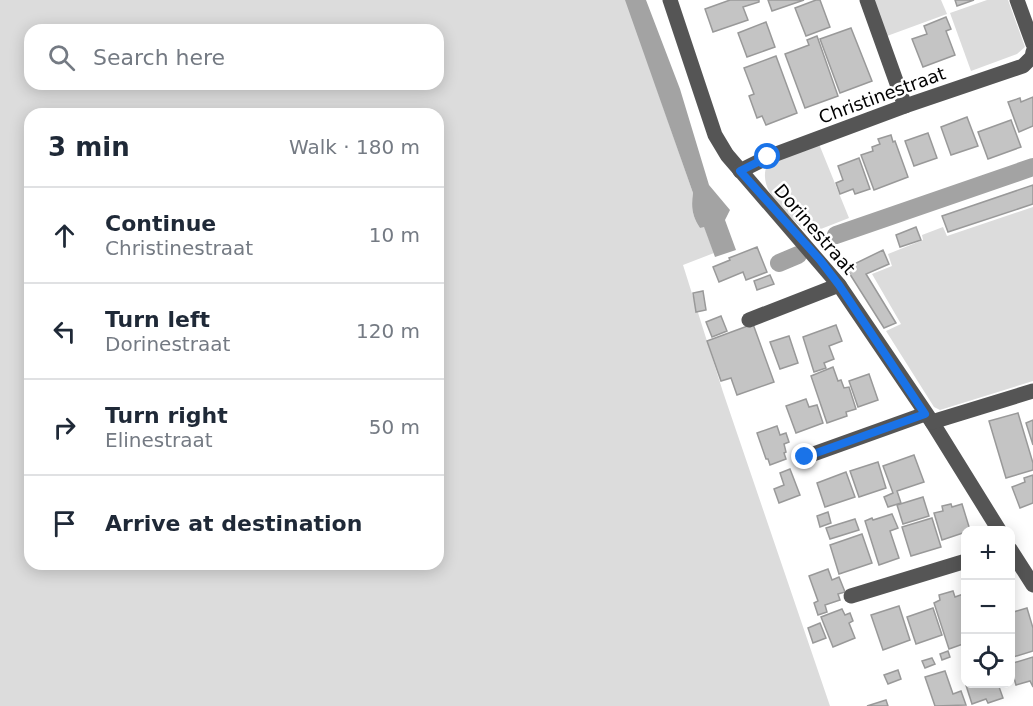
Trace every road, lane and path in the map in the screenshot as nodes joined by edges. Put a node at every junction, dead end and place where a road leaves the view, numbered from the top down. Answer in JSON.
{"nodes":[{"id":1,"x":670,"y":0,"type":"edge"},
{"id":2,"x":867,"y":0,"type":"edge"},
{"id":3,"x":1017,"y":0,"type":"edge"},
{"id":4,"x":1033,"y":44,"type":"edge"},
{"id":5,"x":1033,"y":52,"type":"edge"},
{"id":6,"x":905,"y":106,"type":"junction"},
{"id":7,"x":740,"y":171,"type":"junction"},
{"id":8,"x":839,"y":285,"type":"junction"},
{"id":9,"x":749,"y":320,"type":"dead end"},
{"id":10,"x":1033,"y":391,"type":"edge"},
{"id":11,"x":929,"y":418,"type":"junction"},
{"id":12,"x":805,"y":457,"type":"dead end"},
{"id":13,"x":996,"y":526,"type":"edge"},
{"id":14,"x":1015,"y":553,"type":"edge"},
{"id":15,"x":961,"y":563,"type":"edge"},
{"id":16,"x":1028,"y":567,"type":"edge"},
{"id":17,"x":1033,"y":585,"type":"edge"},
{"id":18,"x":851,"y":596,"type":"dead end"}],
"edges":[{"from":1,"to":7,"type":"street","name":"Dorinestraat"},
{"from":2,"to":6,"type":"street"},
{"from":3,"to":4,"type":"street"},
{"from":5,"to":6,"type":"street","name":"Christinestraat"},
{"from":6,"to":7,"type":"street","name":"Christinestraat"},
{"from":7,"to":8,"type":"street","name":"Dorinestraat"},
{"from":8,"to":9,"type":"street"},
{"from":8,"to":11,"type":"street","name":"Dorinestraat"},
{"from":10,"to":11,"type":"street"},
{"from":11,"to":12,"type":"street"},
{"from":11,"to":13,"type":"street","name":"Dorinestraat"},
{"from":14,"to":16,"type":"street"},
{"from":15,"to":18,"type":"street"},
{"from":16,"to":17,"type":"street"}]}
